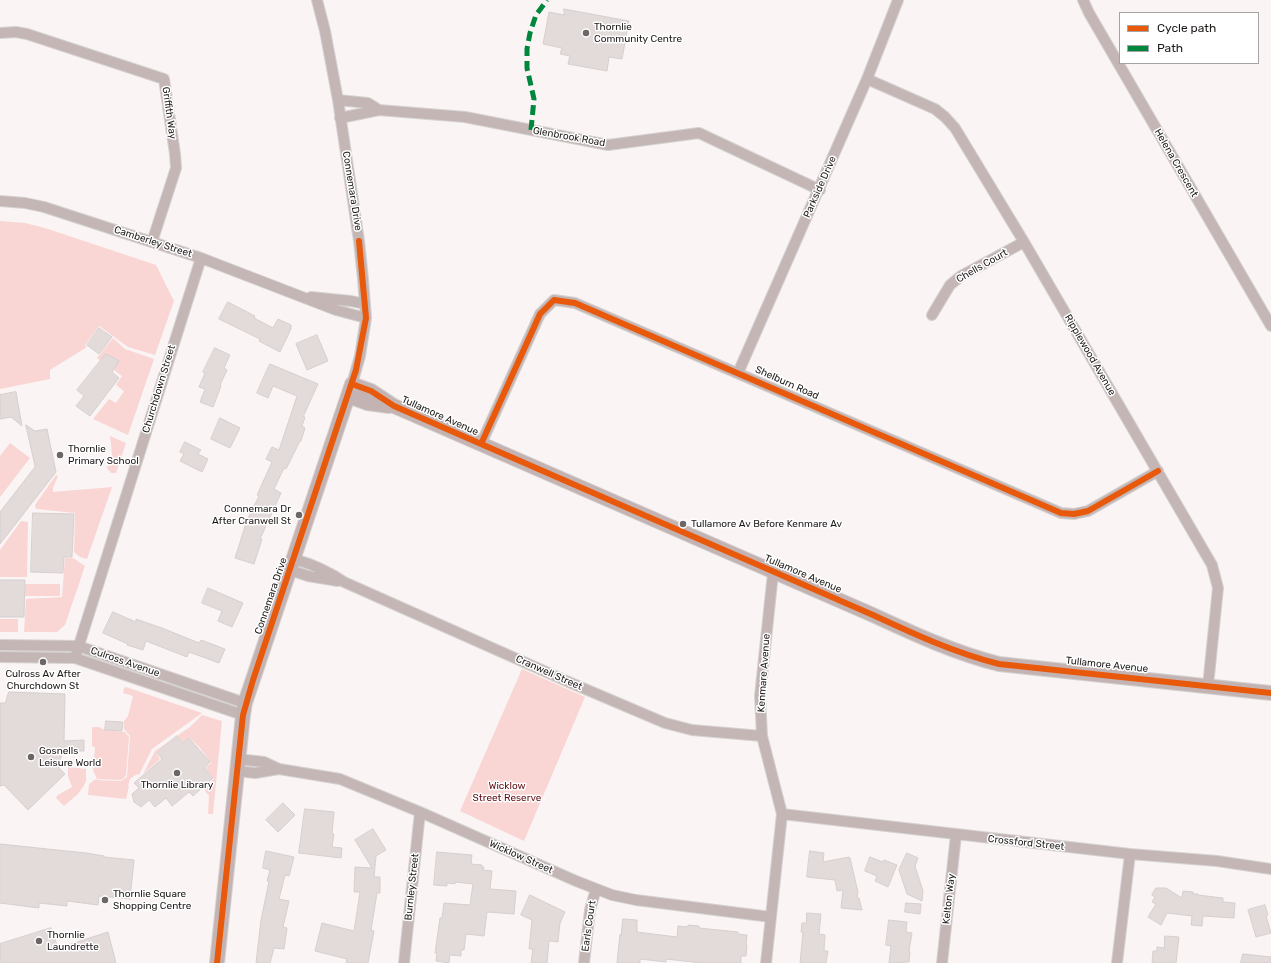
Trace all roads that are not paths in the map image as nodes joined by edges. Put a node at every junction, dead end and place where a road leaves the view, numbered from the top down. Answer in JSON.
{"nodes":[{"id":1,"x":317,"y":0,"type":"edge"},
{"id":2,"x":898,"y":0,"type":"edge"},
{"id":3,"x":1083,"y":0,"type":"edge"},
{"id":4,"x":0,"y":33,"type":"edge"},
{"id":5,"x":867,"y":79,"type":"junction"},
{"id":6,"x":338,"y":100,"type":"junction"},
{"id":7,"x":379,"y":110,"type":"junction"},
{"id":8,"x":340,"y":118,"type":"junction"},
{"id":9,"x":820,"y":190,"type":"junction"},
{"id":10,"x":0,"y":201,"type":"edge"},
{"id":11,"x":152,"y":242,"type":"junction"},
{"id":12,"x":1024,"y":242,"type":"junction"},
{"id":13,"x":201,"y":258,"type":"junction"},
{"id":14,"x":302,"y":296,"type":"junction"},
{"id":15,"x":365,"y":304,"type":"junction"},
{"id":16,"x":932,"y":314,"type":"dead end"},
{"id":17,"x":366,"y":318,"type":"junction"},
{"id":18,"x":1271,"y":326,"type":"edge"},
{"id":19,"x":738,"y":373,"type":"junction"},
{"id":20,"x":350,"y":390,"type":"junction"},
{"id":21,"x":481,"y":444,"type":"junction"},
{"id":22,"x":1158,"y":471,"type":"junction"},
{"id":23,"x":292,"y":565,"type":"junction"},
{"id":24,"x":773,"y":572,"type":"junction"},
{"id":25,"x":0,"y":645,"type":"edge"},
{"id":26,"x":78,"y":646,"type":"junction"},
{"id":27,"x":0,"y":657,"type":"edge"},
{"id":28,"x":75,"y":658,"type":"junction"},
{"id":29,"x":1208,"y":686,"type":"junction"},
{"id":30,"x":1271,"y":693,"type":"edge"},
{"id":31,"x":244,"y":709,"type":"junction"},
{"id":32,"x":762,"y":736,"type":"junction"},
{"id":33,"x":238,"y":765,"type":"junction"},
{"id":34,"x":420,"y":812,"type":"junction"},
{"id":35,"x":782,"y":814,"type":"junction"},
{"id":36,"x":956,"y":835,"type":"junction"},
{"id":37,"x":1130,"y":854,"type":"junction"},
{"id":38,"x":1271,"y":869,"type":"edge"},
{"id":39,"x":596,"y":889,"type":"junction"},
{"id":40,"x":771,"y":917,"type":"junction"},
{"id":41,"x":217,"y":963,"type":"edge"},
{"id":42,"x":404,"y":963,"type":"edge"},
{"id":43,"x":584,"y":963,"type":"edge"},
{"id":44,"x":766,"y":963,"type":"edge"},
{"id":45,"x":942,"y":963,"type":"edge"},
{"id":46,"x":1117,"y":963,"type":"edge"}],
"edges":[{"from":1,"to":6,"type":"street","name":"Connemara Drive"},
{"from":2,"to":5,"type":"street","name":"Parkside Drive"},
{"from":3,"to":18,"type":"street","name":"Helena Crescent"},
{"from":4,"to":11,"type":"street","name":"Griffith Way"},
{"from":5,"to":9,"type":"street","name":"Parkside Drive"},
{"from":5,"to":12,"type":"street","name":"Ripplewood Avenue"},
{"from":6,"to":7,"type":"street","name":"Glenbrook Road"},
{"from":6,"to":8,"type":"street","name":"Connemara Drive"},
{"from":7,"to":8,"type":"street","name":"Glenbrook Road"},
{"from":7,"to":9,"type":"street","name":"Glenbrook Road"},
{"from":8,"to":15,"type":"street","name":"Connemara Drive"},
{"from":9,"to":19,"type":"street","name":"Parkside Drive"},
{"from":10,"to":11,"type":"street","name":"Camberley Street"},
{"from":11,"to":13,"type":"street","name":"Camberley Street"},
{"from":12,"to":16,"type":"street","name":"Chells Court"},
{"from":12,"to":22,"type":"street","name":"Ripplewood Avenue"},
{"from":13,"to":14,"type":"street","name":"Camberley Street"},
{"from":13,"to":26,"type":"street","name":"Churchdown Street"},
{"from":14,"to":15,"type":"street","name":"Camberley Street"},
{"from":14,"to":17,"type":"street","name":"Camberley Street"},
{"from":15,"to":17,"type":"street","name":"Connemara Drive"},
{"from":17,"to":20,"type":"street","name":"Connemara Drive"},
{"from":19,"to":21,"type":"street","name":"Shelburn Road"},
{"from":19,"to":22,"type":"street","name":"Shelburn Road"},
{"from":20,"to":21,"type":"street","name":"Tullamore Avenue"},
{"from":20,"to":23,"type":"street","name":"Connemara Drive"},
{"from":21,"to":24,"type":"street","name":"Tullamore Avenue"},
{"from":22,"to":29,"type":"street","name":"Ripplewood Avenue"},
{"from":23,"to":31,"type":"street","name":"Connemara Drive"},
{"from":23,"to":32,"type":"street","name":"Cranwell Street"},
{"from":24,"to":29,"type":"street","name":"Tullamore Avenue"},
{"from":24,"to":32,"type":"street","name":"Kenmare Avenue"},
{"from":25,"to":26,"type":"street","name":"Culross Avenue"},
{"from":26,"to":28,"type":"street","name":"Churchdown Street"},
{"from":26,"to":31,"type":"street","name":"Culross Avenue"},
{"from":27,"to":28,"type":"street","name":"Culross Avenue"},
{"from":28,"to":31,"type":"street","name":"Culross Avenue"},
{"from":29,"to":30,"type":"street","name":"Tullamore Avenue"},
{"from":31,"to":33,"type":"street","name":"Connemara Drive"},
{"from":32,"to":35,"type":"street","name":"Kenmare Avenue"},
{"from":33,"to":34,"type":"street","name":"Wicklow Street"},
{"from":33,"to":41,"type":"street","name":"Connemara Drive"},
{"from":34,"to":39,"type":"street","name":"Wicklow Street"},
{"from":34,"to":42,"type":"street","name":"Burnley Street"},
{"from":35,"to":36,"type":"street","name":"Crossford Street"},
{"from":35,"to":40,"type":"street","name":"Kenmare Avenue"},
{"from":36,"to":37,"type":"street","name":"Crossford Street"},
{"from":36,"to":45,"type":"street","name":"Kelton Way"},
{"from":37,"to":38,"type":"street","name":"Crossford Street"},
{"from":37,"to":46,"type":"street"},
{"from":39,"to":40,"type":"street","name":"Wicklow Street"},
{"from":39,"to":43,"type":"street","name":"Earls Court"},
{"from":40,"to":44,"type":"street","name":"Kenmare Avenue"}]}
